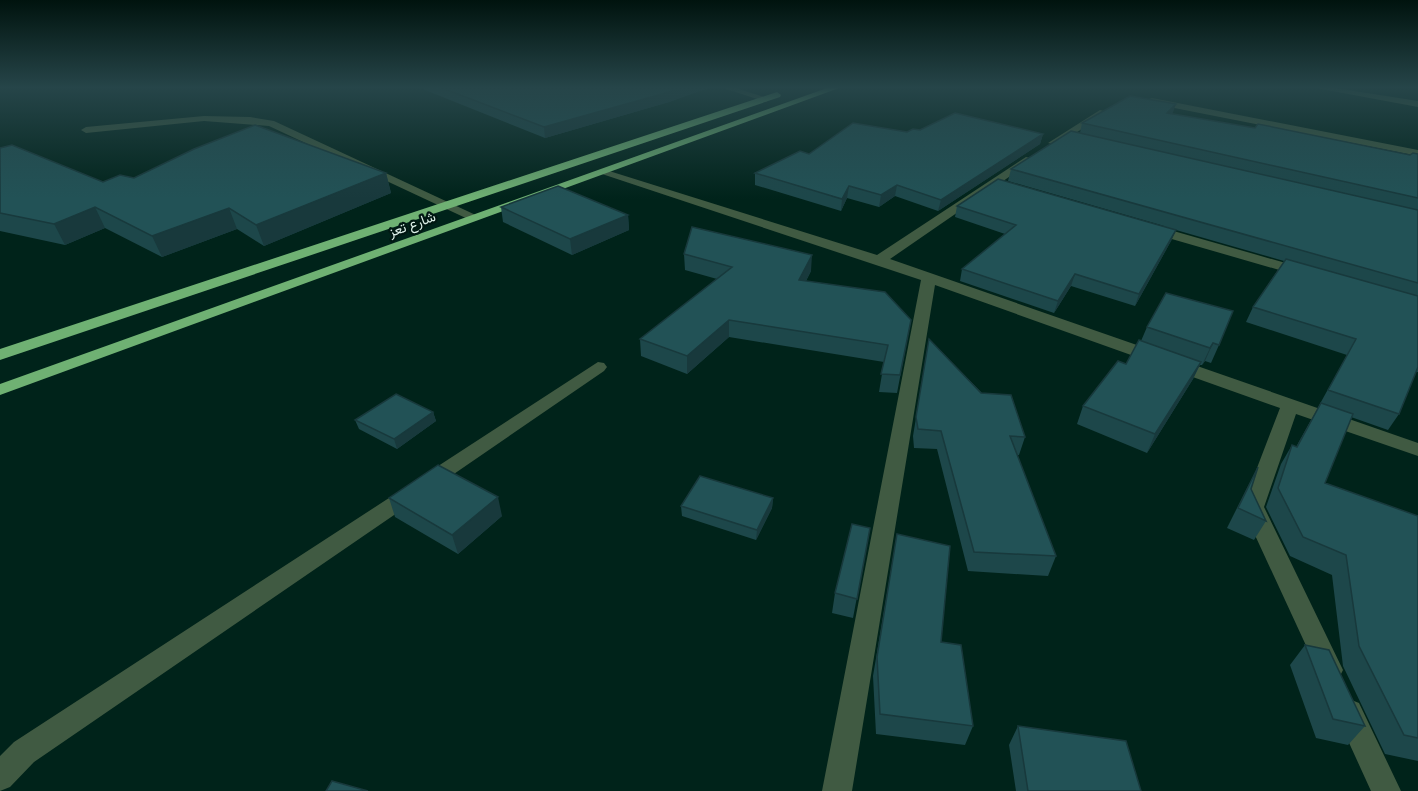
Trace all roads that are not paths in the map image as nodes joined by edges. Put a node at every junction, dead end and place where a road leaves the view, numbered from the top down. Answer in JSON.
{"nodes":[{"id":1,"x":156,"y":125,"type":"edge"},
{"id":2,"x":276,"y":125,"type":"edge"},
{"id":3,"x":687,"y":125,"type":"edge"},
{"id":4,"x":733,"y":125,"type":"edge"},
{"id":5,"x":1082,"y":125,"type":"edge"},
{"id":6,"x":1273,"y":125,"type":"edge"},
{"id":7,"x":86,"y":130,"type":"dead end"},
{"id":8,"x":1063,"y":136,"type":"junction"},
{"id":9,"x":1086,"y":142,"type":"edge"},
{"id":10,"x":1418,"y":153,"type":"edge"},
{"id":11,"x":602,"y":172,"type":"junction"},
{"id":12,"x":447,"y":204,"type":"junction"},
{"id":13,"x":474,"y":217,"type":"junction"},
{"id":14,"x":1132,"y":223,"type":"edge"},
{"id":15,"x":879,"y":260,"type":"junction"},
{"id":16,"x":1315,"y":276,"type":"edge"},
{"id":17,"x":929,"y":278,"type":"junction"},
{"id":18,"x":0,"y":355,"type":"edge"},
{"id":19,"x":598,"y":367,"type":"dead end"},
{"id":20,"x":0,"y":390,"type":"edge"},
{"id":21,"x":1290,"y":405,"type":"junction"},
{"id":22,"x":1418,"y":450,"type":"edge"},
{"id":23,"x":0,"y":777,"type":"edge"},
{"id":24,"x":837,"y":791,"type":"edge"},
{"id":25,"x":1386,"y":791,"type":"edge"}],
"edges":[{"from":1,"to":7,"type":"street"},
{"from":2,"to":12,"type":"street"},
{"from":3,"to":12,"type":"highway","name":"شارع تعز"},
{"from":4,"to":11,"type":"highway","name":"شارع تعز"},
{"from":5,"to":8,"type":"street"},
{"from":6,"to":10,"type":"street"},
{"from":8,"to":9,"type":"street"},
{"from":8,"to":15,"type":"street"},
{"from":11,"to":13,"type":"highway","name":"شارع تعز"},
{"from":11,"to":15,"type":"street"},
{"from":12,"to":13,"type":"street"},
{"from":12,"to":18,"type":"highway","name":"شارع تعز"},
{"from":13,"to":20,"type":"highway","name":"شارع تعز"},
{"from":14,"to":16,"type":"street"},
{"from":15,"to":17,"type":"street"},
{"from":17,"to":21,"type":"street"},
{"from":17,"to":24,"type":"street"},
{"from":19,"to":23,"type":"street"},
{"from":21,"to":22,"type":"street"},
{"from":21,"to":25,"type":"street"}]}
